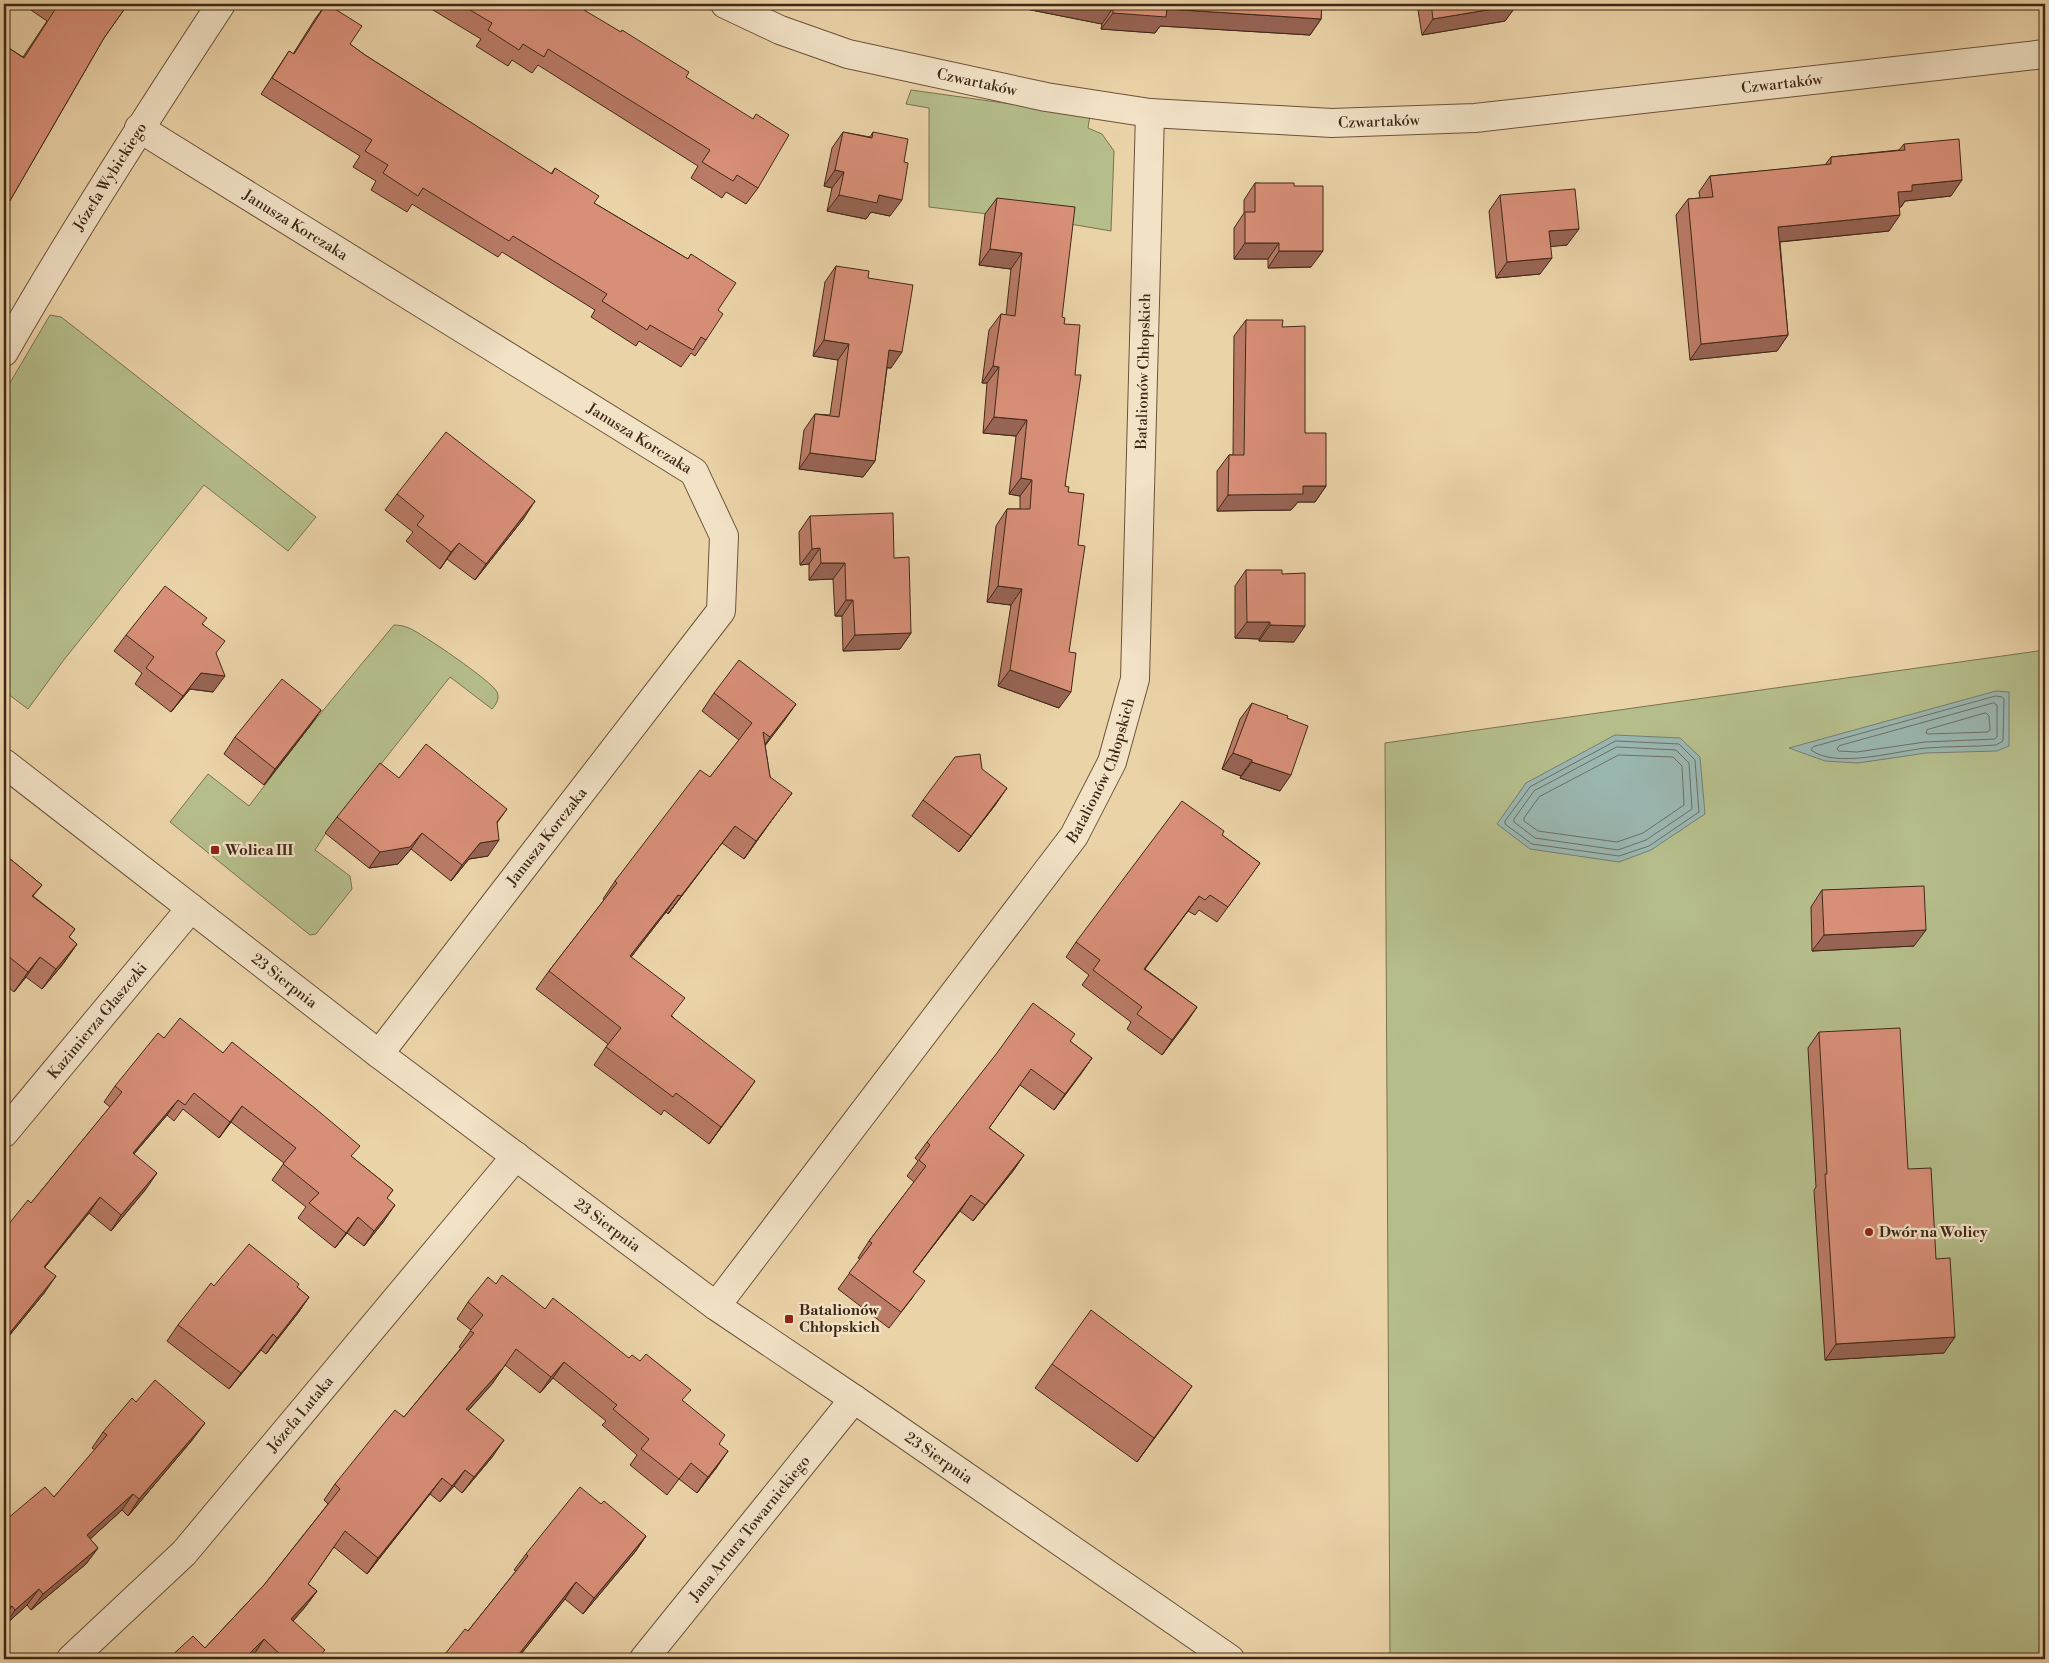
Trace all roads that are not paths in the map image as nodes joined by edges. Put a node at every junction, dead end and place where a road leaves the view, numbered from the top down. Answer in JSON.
{"nodes":[{"id":1,"x":221,"y":4,"type":"edge"},
{"id":2,"x":725,"y":4,"type":"edge"},
{"id":3,"x":2045,"y":54,"type":"edge"},
{"id":4,"x":1150,"y":113,"type":"junction"},
{"id":5,"x":139,"y":128,"type":"junction"},
{"id":6,"x":4,"y":352,"type":"edge"},
{"id":7,"x":4,"y":763,"type":"edge"},
{"id":8,"x":191,"y":908,"type":"junction"},
{"id":9,"x":379,"y":1054,"type":"junction"},
{"id":10,"x":4,"y":1132,"type":"edge"},
{"id":11,"x":516,"y":1156,"type":"junction"},
{"id":12,"x":716,"y":1306,"type":"junction"},
{"id":13,"x":854,"y":1399,"type":"junction"},
{"id":14,"x":71,"y":1659,"type":"edge"},
{"id":15,"x":644,"y":1659,"type":"edge"},
{"id":16,"x":1230,"y":1659,"type":"edge"}],
"edges":[{"from":1,"to":5,"type":"street","name":"Józefa Wybickiego"},
{"from":2,"to":4,"type":"street","name":"Czwartaków"},
{"from":3,"to":4,"type":"street","name":"Czwartaków"},
{"from":4,"to":12,"type":"street","name":"Batalionów Chłopskich"},
{"from":5,"to":6,"type":"street","name":"Józefa Wybickiego"},
{"from":5,"to":9,"type":"street","name":"Janusza Korczaka"},
{"from":7,"to":8,"type":"street","name":"23 Sierpnia"},
{"from":8,"to":9,"type":"street","name":"23 Sierpnia"},
{"from":8,"to":10,"type":"street","name":"Kazimierza Głaszczki"},
{"from":9,"to":11,"type":"street","name":"23 Sierpnia"},
{"from":11,"to":12,"type":"street","name":"23 Sierpnia"},
{"from":11,"to":14,"type":"street","name":"Józefa Lutaka"},
{"from":12,"to":13,"type":"street","name":"23 Sierpnia"},
{"from":13,"to":15,"type":"street","name":"Jana Artura Towarnickiego"},
{"from":13,"to":16,"type":"street","name":"23 Sierpnia"}]}
